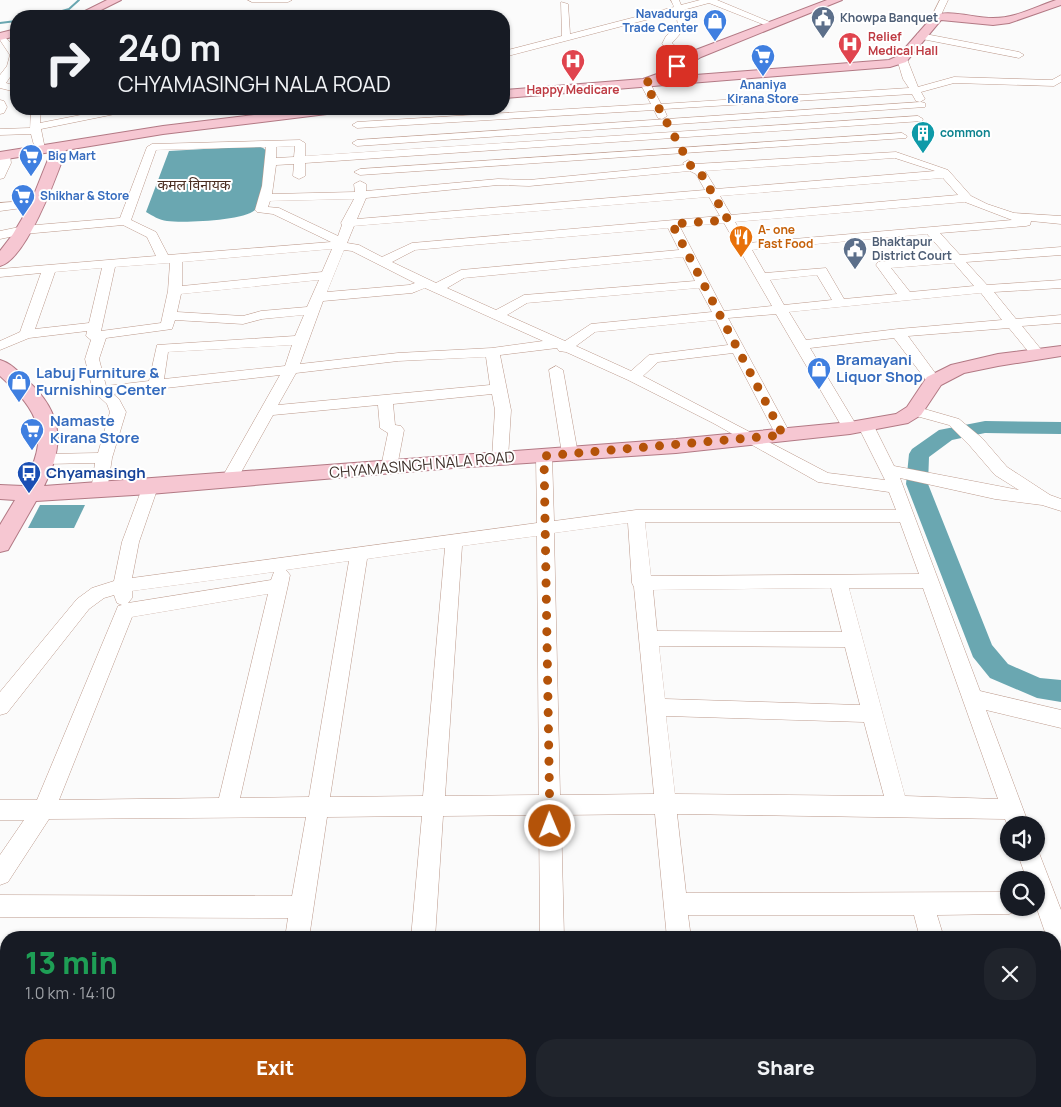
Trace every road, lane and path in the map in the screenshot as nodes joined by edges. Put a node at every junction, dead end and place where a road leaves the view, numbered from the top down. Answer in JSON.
{"nodes":[{"id":1,"x":116,"y":0,"type":"edge"},
{"id":2,"x":252,"y":0,"type":"edge"},
{"id":3,"x":288,"y":0,"type":"edge"},
{"id":4,"x":710,"y":0,"type":"edge"},
{"id":5,"x":837,"y":0,"type":"edge"},
{"id":6,"x":944,"y":0,"type":"edge"},
{"id":7,"x":1061,"y":2,"type":"edge"},
{"id":8,"x":564,"y":4,"type":"dead end"},
{"id":9,"x":677,"y":4,"type":"edge"},
{"id":10,"x":98,"y":10,"type":"edge"},
{"id":11,"x":938,"y":17,"type":"junction"},
{"id":12,"x":773,"y":25,"type":"junction"},
{"id":13,"x":920,"y":36,"type":"junction"},
{"id":14,"x":0,"y":37,"type":"edge"},
{"id":15,"x":566,"y":37,"type":"junction"},
{"id":16,"x":10,"y":45,"type":"edge"},
{"id":17,"x":510,"y":52,"type":"edge"},
{"id":18,"x":1020,"y":55,"type":"dead end"},
{"id":19,"x":902,"y":59,"type":"junction"},
{"id":20,"x":685,"y":60,"type":"junction"},
{"id":21,"x":10,"y":69,"type":"edge"},
{"id":22,"x":1059,"y":82,"type":"edge"},
{"id":23,"x":645,"y":83,"type":"junction"},
{"id":24,"x":10,"y":88,"type":"edge"},
{"id":25,"x":916,"y":91,"type":"junction"},
{"id":26,"x":510,"y":94,"type":"edge"},
{"id":27,"x":787,"y":99,"type":"junction"},
{"id":28,"x":0,"y":103,"type":"edge"},
{"id":29,"x":921,"y":105,"type":"junction"},
{"id":30,"x":657,"y":107,"type":"junction"},
{"id":31,"x":0,"y":111,"type":"edge"},
{"id":32,"x":799,"y":113,"type":"junction"},
{"id":33,"x":36,"y":115,"type":"edge"},
{"id":34,"x":96,"y":115,"type":"edge"},
{"id":35,"x":272,"y":115,"type":"edge"},
{"id":36,"x":278,"y":115,"type":"edge"},
{"id":37,"x":439,"y":115,"type":"edge"},
{"id":38,"x":269,"y":116,"type":"junction"},
{"id":39,"x":507,"y":116,"type":"junction"},
{"id":40,"x":918,"y":119,"type":"junction"},
{"id":41,"x":444,"y":120,"type":"junction"},
{"id":42,"x":665,"y":123,"type":"junction"},
{"id":43,"x":808,"y":126,"type":"junction"},
{"id":44,"x":36,"y":129,"type":"junction"},
{"id":45,"x":163,"y":130,"type":"junction"},
{"id":46,"x":0,"y":132,"type":"edge"},
{"id":47,"x":513,"y":132,"type":"junction"},
{"id":48,"x":672,"y":136,"type":"junction"},
{"id":49,"x":902,"y":136,"type":"junction"},
{"id":50,"x":820,"y":141,"type":"junction"},
{"id":51,"x":357,"y":143,"type":"junction"},
{"id":52,"x":271,"y":144,"type":"junction"},
{"id":53,"x":517,"y":145,"type":"junction"},
{"id":54,"x":60,"y":146,"type":"junction"},
{"id":55,"x":164,"y":147,"type":"junction"},
{"id":56,"x":40,"y":150,"type":"junction"},
{"id":57,"x":681,"y":150,"type":"junction"},
{"id":58,"x":2,"y":155,"type":"edge"},
{"id":59,"x":896,"y":155,"type":"junction"},
{"id":60,"x":359,"y":157,"type":"junction"},
{"id":61,"x":835,"y":159,"type":"junction"},
{"id":62,"x":300,"y":161,"type":"junction"},
{"id":63,"x":521,"y":161,"type":"junction"},
{"id":64,"x":271,"y":162,"type":"junction"},
{"id":65,"x":692,"y":168,"type":"junction"},
{"id":66,"x":360,"y":172,"type":"junction"},
{"id":67,"x":945,"y":174,"type":"junction"},
{"id":68,"x":0,"y":176,"type":"edge"},
{"id":69,"x":299,"y":176,"type":"dead end"},
{"id":70,"x":529,"y":184,"type":"junction"},
{"id":71,"x":712,"y":193,"type":"junction"},
{"id":72,"x":360,"y":194,"type":"junction"},
{"id":73,"x":267,"y":198,"type":"junction"},
{"id":74,"x":967,"y":198,"type":"junction"},
{"id":75,"x":40,"y":203,"type":"junction"},
{"id":76,"x":0,"y":207,"type":"edge"},
{"id":77,"x":728,"y":220,"type":"junction"},
{"id":78,"x":1036,"y":220,"type":"junction"},
{"id":79,"x":1061,"y":220,"type":"edge"},
{"id":80,"x":542,"y":221,"type":"junction"},
{"id":81,"x":130,"y":223,"type":"junction"},
{"id":82,"x":347,"y":223,"type":"junction"},
{"id":83,"x":672,"y":224,"type":"junction"},
{"id":84,"x":24,"y":230,"type":"junction"},
{"id":85,"x":931,"y":231,"type":"junction"},
{"id":86,"x":0,"y":235,"type":"edge"},
{"id":87,"x":339,"y":243,"type":"junction"},
{"id":88,"x":744,"y":247,"type":"junction"},
{"id":89,"x":1061,"y":251,"type":"edge"},
{"id":90,"x":686,"y":253,"type":"junction"},
{"id":91,"x":169,"y":260,"type":"junction"},
{"id":92,"x":959,"y":260,"type":"junction"},
{"id":93,"x":0,"y":261,"type":"edge"},
{"id":94,"x":384,"y":261,"type":"junction"},
{"id":95,"x":109,"y":265,"type":"junction"},
{"id":96,"x":50,"y":270,"type":"junction"},
{"id":97,"x":0,"y":274,"type":"edge"},
{"id":98,"x":325,"y":276,"type":"junction"},
{"id":99,"x":762,"y":277,"type":"junction"},
{"id":100,"x":703,"y":284,"type":"junction"},
{"id":101,"x":1061,"y":284,"type":"edge"},
{"id":102,"x":431,"y":285,"type":"junction"},
{"id":103,"x":984,"y":288,"type":"junction"},
{"id":104,"x":175,"y":291,"type":"junction"},
{"id":105,"x":906,"y":296,"type":"junction"},
{"id":106,"x":840,"y":303,"type":"junction"},
{"id":107,"x":316,"y":304,"type":"junction"},
{"id":108,"x":780,"y":308,"type":"junction"},
{"id":109,"x":496,"y":315,"type":"junction"},
{"id":110,"x":718,"y":315,"type":"junction"},
{"id":111,"x":168,"y":316,"type":"junction"},
{"id":112,"x":1061,"y":319,"type":"edge"},
{"id":113,"x":1014,"y":324,"type":"junction"},
{"id":114,"x":98,"y":330,"type":"junction"},
{"id":115,"x":898,"y":333,"type":"junction"},
{"id":116,"x":26,"y":334,"type":"junction"},
{"id":117,"x":300,"y":340,"type":"junction"},
{"id":118,"x":802,"y":345,"type":"junction"},
{"id":119,"x":0,"y":346,"type":"edge"},
{"id":120,"x":560,"y":346,"type":"junction"},
{"id":121,"x":736,"y":348,"type":"junction"},
{"id":122,"x":1061,"y":351,"type":"edge"},
{"id":123,"x":492,"y":352,"type":"junction"},
{"id":124,"x":1037,"y":353,"type":"junction"},
{"id":125,"x":0,"y":366,"type":"edge"},
{"id":126,"x":291,"y":369,"type":"junction"},
{"id":127,"x":556,"y":370,"type":"dead end"},
{"id":128,"x":634,"y":377,"type":"junction"},
{"id":129,"x":934,"y":381,"type":"junction"},
{"id":130,"x":156,"y":385,"type":"junction"},
{"id":131,"x":498,"y":389,"type":"junction"},
{"id":132,"x":100,"y":391,"type":"junction"},
{"id":133,"x":385,"y":400,"type":"junction"},
{"id":134,"x":267,"y":411,"type":"junction"},
{"id":135,"x":914,"y":411,"type":"junction"},
{"id":136,"x":858,"y":427,"type":"junction"},
{"id":137,"x":783,"y":435,"type":"junction"},
{"id":138,"x":753,"y":439,"type":"junction"},
{"id":139,"x":570,"y":454,"type":"junction"},
{"id":140,"x":544,"y":456,"type":"junction"},
{"id":141,"x":104,"y":458,"type":"junction"},
{"id":142,"x":500,"y":458,"type":"junction"},
{"id":143,"x":44,"y":459,"type":"junction"},
{"id":144,"x":389,"y":467,"type":"junction"},
{"id":145,"x":896,"y":477,"type":"junction"},
{"id":146,"x":228,"y":481,"type":"junction"},
{"id":147,"x":150,"y":487,"type":"junction"},
{"id":148,"x":99,"y":491,"type":"junction"},
{"id":149,"x":0,"y":492,"type":"edge"},
{"id":150,"x":29,"y":494,"type":"junction"},
{"id":151,"x":1044,"y":499,"type":"junction"},
{"id":152,"x":1061,"y":505,"type":"edge"},
{"id":153,"x":636,"y":516,"type":"junction"},
{"id":154,"x":907,"y":516,"type":"junction"},
{"id":155,"x":544,"y":529,"type":"junction"},
{"id":156,"x":454,"y":540,"type":"junction"},
{"id":157,"x":0,"y":544,"type":"edge"},
{"id":158,"x":359,"y":553,"type":"junction"},
{"id":159,"x":284,"y":565,"type":"junction"},
{"id":160,"x":931,"y":581,"type":"junction"},
{"id":161,"x":838,"y":582,"type":"junction"},
{"id":162,"x":641,"y":583,"type":"junction"},
{"id":163,"x":279,"y":585,"type":"junction"},
{"id":164,"x":121,"y":586,"type":"junction"},
{"id":165,"x":125,"y":611,"type":"junction"},
{"id":166,"x":647,"y":638,"type":"junction"},
{"id":167,"x":853,"y":640,"type":"junction"},
{"id":168,"x":973,"y":698,"type":"junction"},
{"id":169,"x":0,"y":707,"type":"edge"},
{"id":170,"x":654,"y":707,"type":"junction"},
{"id":171,"x":872,"y":714,"type":"junction"},
{"id":172,"x":1061,"y":719,"type":"edge"},
{"id":173,"x":664,"y":804,"type":"junction"},
{"id":174,"x":897,"y":806,"type":"junction"},
{"id":175,"x":318,"y":807,"type":"junction"},
{"id":176,"x":550,"y":807,"type":"junction"},
{"id":177,"x":227,"y":808,"type":"junction"},
{"id":178,"x":432,"y":808,"type":"junction"},
{"id":179,"x":44,"y":809,"type":"junction"},
{"id":180,"x":0,"y":810,"type":"edge"},
{"id":181,"x":1004,"y":816,"type":"edge"},
{"id":182,"x":1015,"y":816,"type":"edge"},
{"id":183,"x":1032,"y":861,"type":"edge"},
{"id":184,"x":0,"y":874,"type":"edge"},
{"id":185,"x":922,"y":902,"type":"junction"},
{"id":186,"x":1000,"y":902,"type":"edge"},
{"id":187,"x":1048,"y":903,"type":"edge"},
{"id":188,"x":675,"y":904,"type":"junction"},
{"id":189,"x":0,"y":906,"type":"edge"},
{"id":190,"x":302,"y":907,"type":"junction"},
{"id":191,"x":298,"y":931,"type":"edge"},
{"id":192,"x":423,"y":931,"type":"edge"},
{"id":193,"x":552,"y":931,"type":"edge"},
{"id":194,"x":678,"y":931,"type":"edge"},
{"id":195,"x":930,"y":931,"type":"edge"},
{"id":196,"x":1057,"y":931,"type":"edge"}],
"edges":[{"from":1,"to":10,"type":"main road"},
{"from":2,"to":3,"type":"street"},
{"from":4,"to":9,"type":"street"},
{"from":4,"to":12,"type":"street"},
{"from":5,"to":12,"type":"main road"},
{"from":6,"to":11,"type":"street"},
{"from":7,"to":11,"type":"main road"},
{"from":8,"to":15,"type":"street"},
{"from":9,"to":15,"type":"street"},
{"from":9,"to":20,"type":"street"},
{"from":11,"to":13,"type":"main road"},
{"from":12,"to":20,"type":"main road"},
{"from":13,"to":18,"type":"street"},
{"from":13,"to":19,"type":"main road"},
{"from":14,"to":16,"type":"street"},
{"from":15,"to":17,"type":"street"},
{"from":19,"to":23,"type":"main road"},
{"from":19,"to":25,"type":"street"},
{"from":20,"to":23,"type":"main road"},
{"from":21,"to":24,"type":"street"},
{"from":22,"to":25,"type":"street"},
{"from":23,"to":26,"type":"main road"},
{"from":23,"to":30,"type":"street"},
{"from":25,"to":27,"type":"street"},
{"from":25,"to":29,"type":"street"},
{"from":27,"to":30,"type":"street"},
{"from":27,"to":32,"type":"street"},
{"from":28,"to":31,"type":"street"},
{"from":29,"to":32,"type":"street"},
{"from":29,"to":40,"type":"street"},
{"from":30,"to":39,"type":"street"},
{"from":30,"to":42,"type":"street"},
{"from":32,"to":42,"type":"street"},
{"from":32,"to":43,"type":"street"},
{"from":33,"to":44,"type":"street"},
{"from":34,"to":44,"type":"street"},
{"from":35,"to":38,"type":"street"},
{"from":36,"to":38,"type":"main road"},
{"from":37,"to":41,"type":"street"},
{"from":38,"to":45,"type":"main road"},
{"from":39,"to":41,"type":"street"},
{"from":39,"to":47,"type":"street"},
{"from":40,"to":43,"type":"street"},
{"from":40,"to":49,"type":"street"},
{"from":41,"to":51,"type":"street"},
{"from":42,"to":47,"type":"street"},
{"from":42,"to":48,"type":"street"},
{"from":43,"to":48,"type":"street"},
{"from":43,"to":50,"type":"street"},
{"from":44,"to":46,"type":"street"},
{"from":44,"to":56,"type":"street"},
{"from":45,"to":54,"type":"main road"},
{"from":45,"to":55,"type":"street"},
{"from":47,"to":51,"type":"street"},
{"from":47,"to":53,"type":"street"},
{"from":48,"to":53,"type":"street"},
{"from":48,"to":57,"type":"street"},
{"from":49,"to":50,"type":"street"},
{"from":49,"to":59,"type":"street"},
{"from":50,"to":57,"type":"street"},
{"from":50,"to":61,"type":"street"},
{"from":51,"to":60,"type":"street"},
{"from":52,"to":55,"type":"street"},
{"from":52,"to":62,"type":"street"},
{"from":52,"to":64,"type":"street"},
{"from":53,"to":60,"type":"street"},
{"from":53,"to":63,"type":"street"},
{"from":54,"to":56,"type":"main road"},
{"from":54,"to":75,"type":"main road"},
{"from":55,"to":81,"type":"street"},
{"from":56,"to":58,"type":"main road"},
{"from":57,"to":63,"type":"street"},
{"from":57,"to":65,"type":"street"},
{"from":58,"to":68,"type":"street"},
{"from":59,"to":61,"type":"street"},
{"from":59,"to":67,"type":"street"},
{"from":60,"to":62,"type":"street"},
{"from":60,"to":66,"type":"street"},
{"from":61,"to":65,"type":"street"},
{"from":62,"to":64,"type":"street"},
{"from":62,"to":69,"type":"street"},
{"from":63,"to":66,"type":"street"},
{"from":63,"to":70,"type":"street"},
{"from":64,"to":73,"type":"street"},
{"from":65,"to":70,"type":"street"},
{"from":65,"to":71,"type":"street"},
{"from":66,"to":72,"type":"street"},
{"from":67,"to":71,"type":"street"},
{"from":67,"to":74,"type":"street"},
{"from":70,"to":72,"type":"street"},
{"from":70,"to":80,"type":"street"},
{"from":71,"to":77,"type":"street"},
{"from":71,"to":80,"type":"street"},
{"from":72,"to":73,"type":"street"},
{"from":72,"to":82,"type":"street"},
{"from":73,"to":87,"type":"street"},
{"from":74,"to":77,"type":"street"},
{"from":74,"to":78,"type":"street"},
{"from":75,"to":76,"type":"street"},
{"from":75,"to":84,"type":"main road"},
{"from":77,"to":83,"type":"street"},
{"from":77,"to":88,"type":"street"},
{"from":78,"to":79,"type":"street"},
{"from":78,"to":85,"type":"street"},
{"from":80,"to":82,"type":"street"},
{"from":80,"to":83,"type":"street"},
{"from":80,"to":94,"type":"street"},
{"from":81,"to":84,"type":"street"},
{"from":81,"to":91,"type":"street"},
{"from":82,"to":87,"type":"street"},
{"from":83,"to":90,"type":"street"},
{"from":84,"to":86,"type":"street"},
{"from":84,"to":93,"type":"main road"},
{"from":85,"to":88,"type":"street"},
{"from":85,"to":92,"type":"street"},
{"from":87,"to":91,"type":"street"},
{"from":87,"to":94,"type":"street"},
{"from":87,"to":98,"type":"street"},
{"from":88,"to":99,"type":"street"},
{"from":89,"to":92,"type":"street"},
{"from":90,"to":100,"type":"street"},
{"from":90,"to":102,"type":"street"},
{"from":91,"to":95,"type":"street"},
{"from":91,"to":104,"type":"street"},
{"from":92,"to":103,"type":"street"},
{"from":92,"to":105,"type":"street"},
{"from":94,"to":102,"type":"street"},
{"from":95,"to":96,"type":"street"},
{"from":95,"to":114,"type":"street"},
{"from":96,"to":97,"type":"street"},
{"from":96,"to":116,"type":"street"},
{"from":98,"to":104,"type":"street"},
{"from":98,"to":107,"type":"street"},
{"from":99,"to":106,"type":"street"},
{"from":99,"to":108,"type":"street"},
{"from":100,"to":109,"type":"street"},
{"from":100,"to":110,"type":"street"},
{"from":101,"to":103,"type":"street"},
{"from":102,"to":107,"type":"street"},
{"from":102,"to":109,"type":"street"},
{"from":103,"to":105,"type":"street"},
{"from":103,"to":113,"type":"street"},
{"from":104,"to":111,"type":"street"},
{"from":105,"to":106,"type":"street"},
{"from":106,"to":108,"type":"street"},
{"from":107,"to":111,"type":"street"},
{"from":107,"to":117,"type":"street"},
{"from":108,"to":110,"type":"street"},
{"from":108,"to":118,"type":"street"},
{"from":109,"to":120,"type":"street"},
{"from":110,"to":120,"type":"street"},
{"from":110,"to":121,"type":"street"},
{"from":111,"to":114,"type":"street"},
{"from":112,"to":113,"type":"street"},
{"from":113,"to":115,"type":"street"},
{"from":113,"to":124,"type":"street"},
{"from":114,"to":116,"type":"street"},
{"from":114,"to":132,"type":"street"},
{"from":115,"to":118,"type":"street"},
{"from":115,"to":129,"type":"street"},
{"from":116,"to":119,"type":"street"},
{"from":117,"to":126,"type":"street"},
{"from":117,"to":130,"type":"street"},
{"from":118,"to":136,"type":"street"},
{"from":120,"to":123,"type":"street"},
{"from":120,"to":128,"type":"street"},
{"from":121,"to":128,"type":"street"},
{"from":121,"to":137,"type":"street"},
{"from":122,"to":124,"type":"main road"},
{"from":123,"to":126,"type":"street"},
{"from":123,"to":131,"type":"street"},
{"from":124,"to":129,"type":"main road"},
{"from":125,"to":143,"type":"main road"},
{"from":126,"to":130,"type":"street"},
{"from":126,"to":134,"type":"street"},
{"from":127,"to":139,"type":"street"},
{"from":128,"to":138,"type":"street"},
{"from":129,"to":135,"type":"main road"},
{"from":130,"to":132,"type":"street"},
{"from":131,"to":133,"type":"street"},
{"from":131,"to":142,"type":"street"},
{"from":132,"to":141,"type":"street"},
{"from":133,"to":134,"type":"street"},
{"from":133,"to":144,"type":"street"},
{"from":134,"to":146,"type":"street"},
{"from":135,"to":136,"type":"main road","name":"CHYAMASINGH NALA ROAD"},
{"from":135,"to":151,"type":"street"},
{"from":136,"to":137,"type":"main road","name":"CHYAMASINGH NALA ROAD"},
{"from":136,"to":145,"type":"street"},
{"from":137,"to":138,"type":"main road","name":"CHYAMASINGH NALA ROAD"},
{"from":138,"to":139,"type":"main road","name":"CHYAMASINGH NALA ROAD"},
{"from":138,"to":145,"type":"street"},
{"from":139,"to":140,"type":"main road","name":"CHYAMASINGH NALA ROAD"},
{"from":140,"to":142,"type":"main road","name":"CHYAMASINGH NALA ROAD"},
{"from":140,"to":155,"type":"street"},
{"from":141,"to":143,"type":"street"},
{"from":141,"to":148,"type":"street"},
{"from":142,"to":144,"type":"main road","name":"CHYAMASINGH NALA ROAD"},
{"from":143,"to":150,"type":"main road"},
{"from":144,"to":146,"type":"main road","name":"CHYAMASINGH NALA ROAD"},
{"from":145,"to":151,"type":"street"},
{"from":145,"to":154,"type":"street"},
{"from":146,"to":147,"type":"main road","name":"CHYAMASINGH NALA ROAD"},
{"from":147,"to":148,"type":"main road","name":"CHYAMASINGH NALA ROAD"},
{"from":147,"to":164,"type":"street"},
{"from":148,"to":150,"type":"main road","name":"CHYAMASINGH NALA ROAD"},
{"from":149,"to":150,"type":"main road","name":"CHYAMASINGH NALA ROAD"},
{"from":150,"to":157,"type":"main road"},
{"from":151,"to":152,"type":"street"},
{"from":153,"to":154,"type":"street"},
{"from":153,"to":155,"type":"street"},
{"from":153,"to":162,"type":"street"},
{"from":154,"to":160,"type":"street"},
{"from":155,"to":156,"type":"street"},
{"from":155,"to":176,"type":"street"},
{"from":156,"to":158,"type":"street"},
{"from":156,"to":178,"type":"street"},
{"from":158,"to":159,"type":"street"},
{"from":158,"to":175,"type":"street"},
{"from":159,"to":163,"type":"street"},
{"from":159,"to":164,"type":"street"},
{"from":160,"to":161,"type":"street"},
{"from":160,"to":168,"type":"street"},
{"from":161,"to":162,"type":"street"},
{"from":161,"to":167,"type":"street"},
{"from":162,"to":166,"type":"street"},
{"from":163,"to":165,"type":"street"},
{"from":163,"to":177,"type":"street"},
{"from":164,"to":165,"type":"street"},
{"from":164,"to":169,"type":"street"},
{"from":165,"to":179,"type":"street"},
{"from":166,"to":167,"type":"street"},
{"from":166,"to":170,"type":"street"},
{"from":167,"to":171,"type":"street"},
{"from":168,"to":172,"type":"street"},
{"from":168,"to":182,"type":"street"},
{"from":170,"to":171,"type":"street"},
{"from":170,"to":173,"type":"street"},
{"from":171,"to":174,"type":"street"},
{"from":173,"to":174,"type":"street"},
{"from":173,"to":176,"type":"street"},
{"from":173,"to":188,"type":"street"},
{"from":174,"to":181,"type":"street"},
{"from":175,"to":177,"type":"street"},
{"from":175,"to":178,"type":"street"},
{"from":175,"to":190,"type":"street"},
{"from":176,"to":178,"type":"street"},
{"from":176,"to":193,"type":"street"},
{"from":177,"to":179,"type":"street"},
{"from":178,"to":192,"type":"street"},
{"from":179,"to":180,"type":"street"},
{"from":179,"to":184,"type":"street"},
{"from":183,"to":187,"type":"street"},
{"from":185,"to":186,"type":"street"},
{"from":185,"to":188,"type":"street"},
{"from":185,"to":195,"type":"street"},
{"from":187,"to":196,"type":"street"},
{"from":188,"to":194,"type":"street"},
{"from":189,"to":190,"type":"street"},
{"from":190,"to":191,"type":"street"}]}
